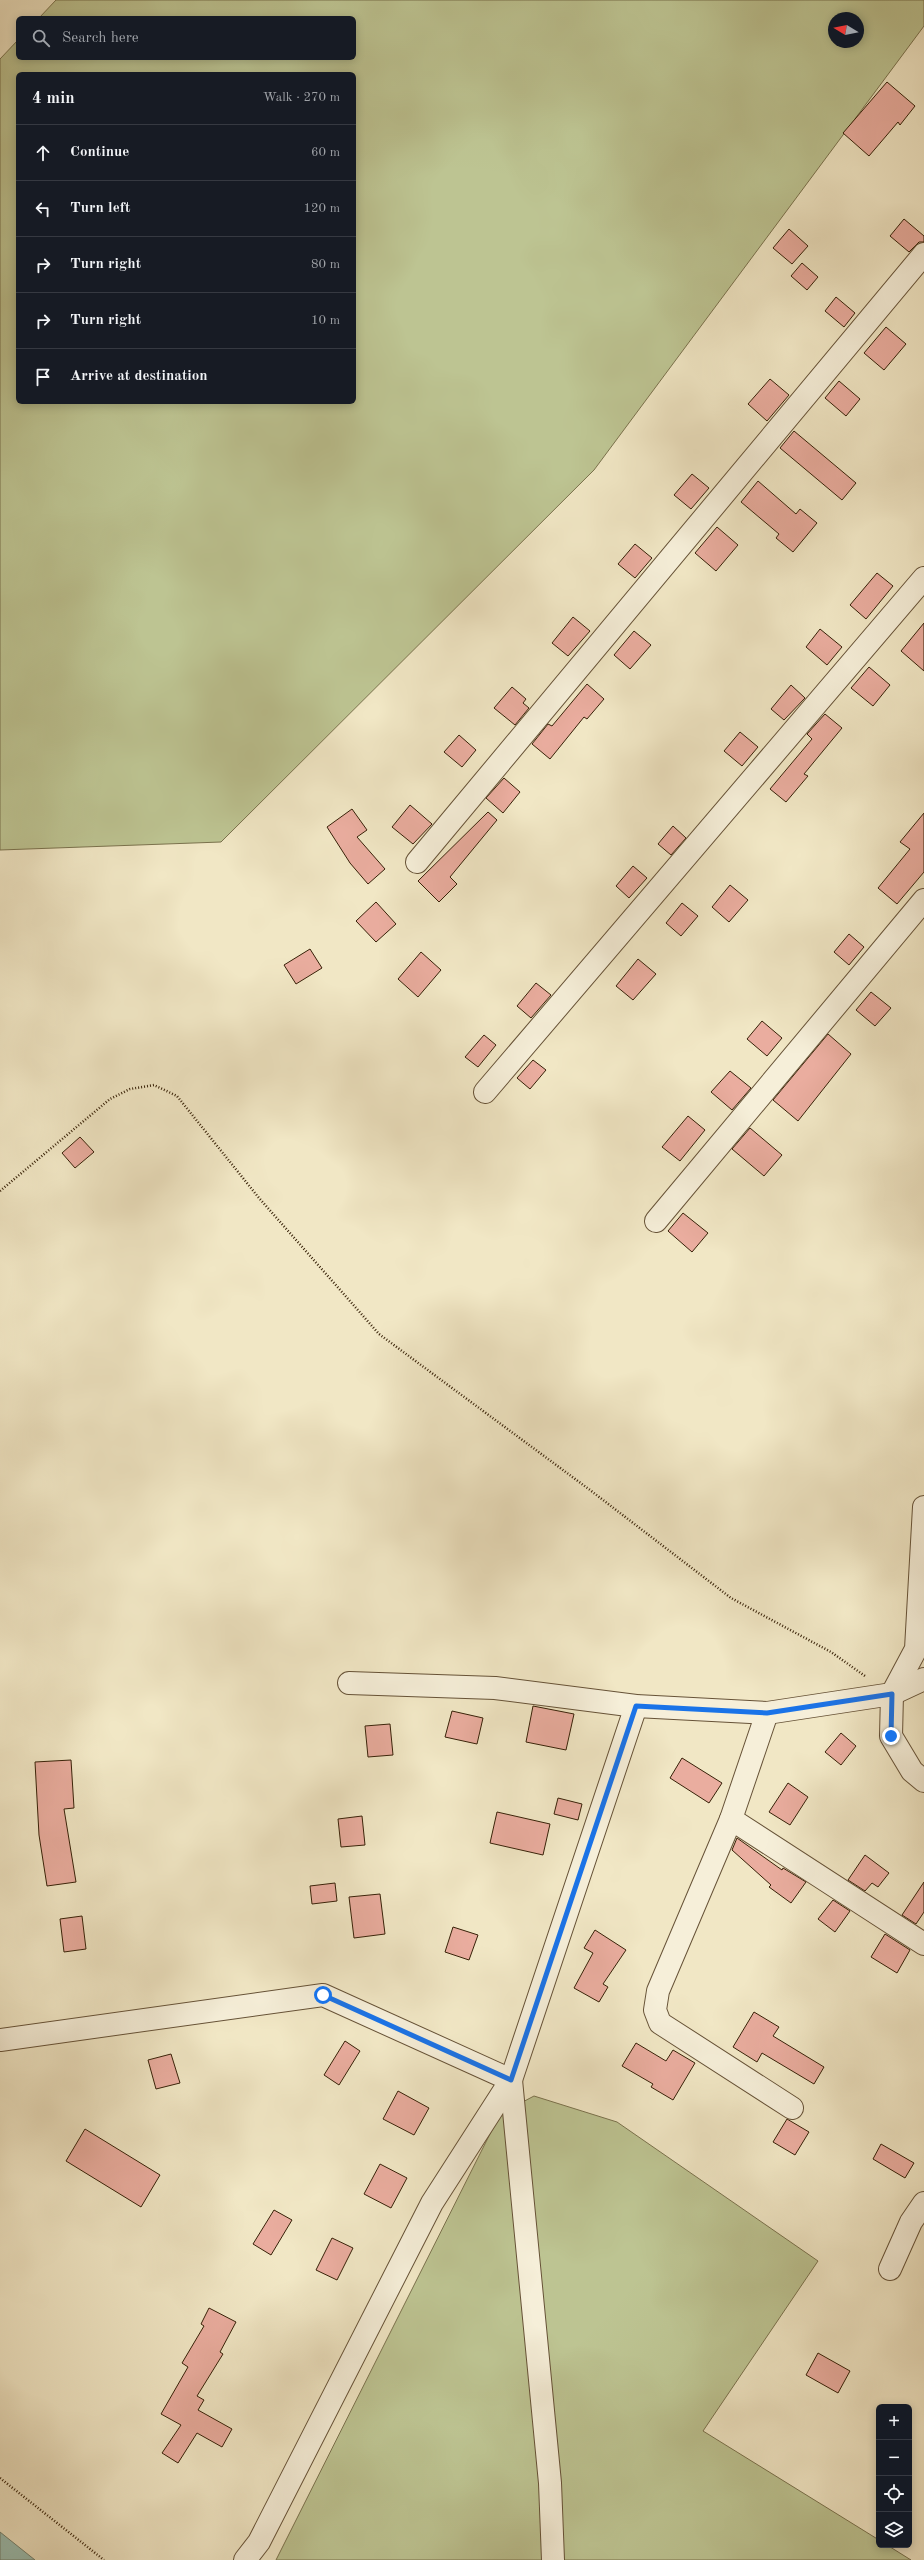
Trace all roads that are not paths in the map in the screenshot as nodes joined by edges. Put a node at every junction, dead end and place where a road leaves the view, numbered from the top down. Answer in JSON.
{"nodes":[{"id":1,"x":924,"y":254,"type":"edge"},
{"id":2,"x":924,"y":578,"type":"edge"},
{"id":3,"x":417,"y":862,"type":"dead end"},
{"id":4,"x":924,"y":900,"type":"edge"},
{"id":5,"x":485,"y":1092,"type":"dead end"},
{"id":6,"x":656,"y":1221,"type":"dead end"},
{"id":7,"x":924,"y":1507,"type":"edge"},
{"id":8,"x":924,"y":1679,"type":"edge"},
{"id":9,"x":349,"y":1683,"type":"dead end"},
{"id":10,"x":892,"y":1694,"type":"junction"},
{"id":11,"x":636,"y":1706,"type":"junction"},
{"id":12,"x":767,"y":1713,"type":"junction"},
{"id":13,"x":924,"y":1781,"type":"edge"},
{"id":14,"x":731,"y":1819,"type":"junction"},
{"id":15,"x":924,"y":1944,"type":"edge"},
{"id":16,"x":0,"y":2040,"type":"edge"},
{"id":17,"x":511,"y":2080,"type":"junction"},
{"id":18,"x":792,"y":2108,"type":"dead end"},
{"id":19,"x":924,"y":2203,"type":"edge"},
{"id":20,"x":890,"y":2269,"type":"dead end"},
{"id":21,"x":245,"y":2560,"type":"edge"},
{"id":22,"x":553,"y":2560,"type":"edge"}],
"edges":[{"from":1,"to":3,"type":"street"},
{"from":2,"to":5,"type":"street"},
{"from":4,"to":6,"type":"street"},
{"from":7,"to":10,"type":"street"},
{"from":8,"to":10,"type":"street"},
{"from":9,"to":11,"type":"street"},
{"from":10,"to":12,"type":"street"},
{"from":10,"to":13,"type":"street"},
{"from":11,"to":12,"type":"street"},
{"from":11,"to":17,"type":"street"},
{"from":12,"to":14,"type":"street"},
{"from":14,"to":15,"type":"street"},
{"from":14,"to":18,"type":"street"},
{"from":16,"to":17,"type":"street"},
{"from":17,"to":21,"type":"street"},
{"from":17,"to":22,"type":"street"},
{"from":19,"to":20,"type":"street"}]}
